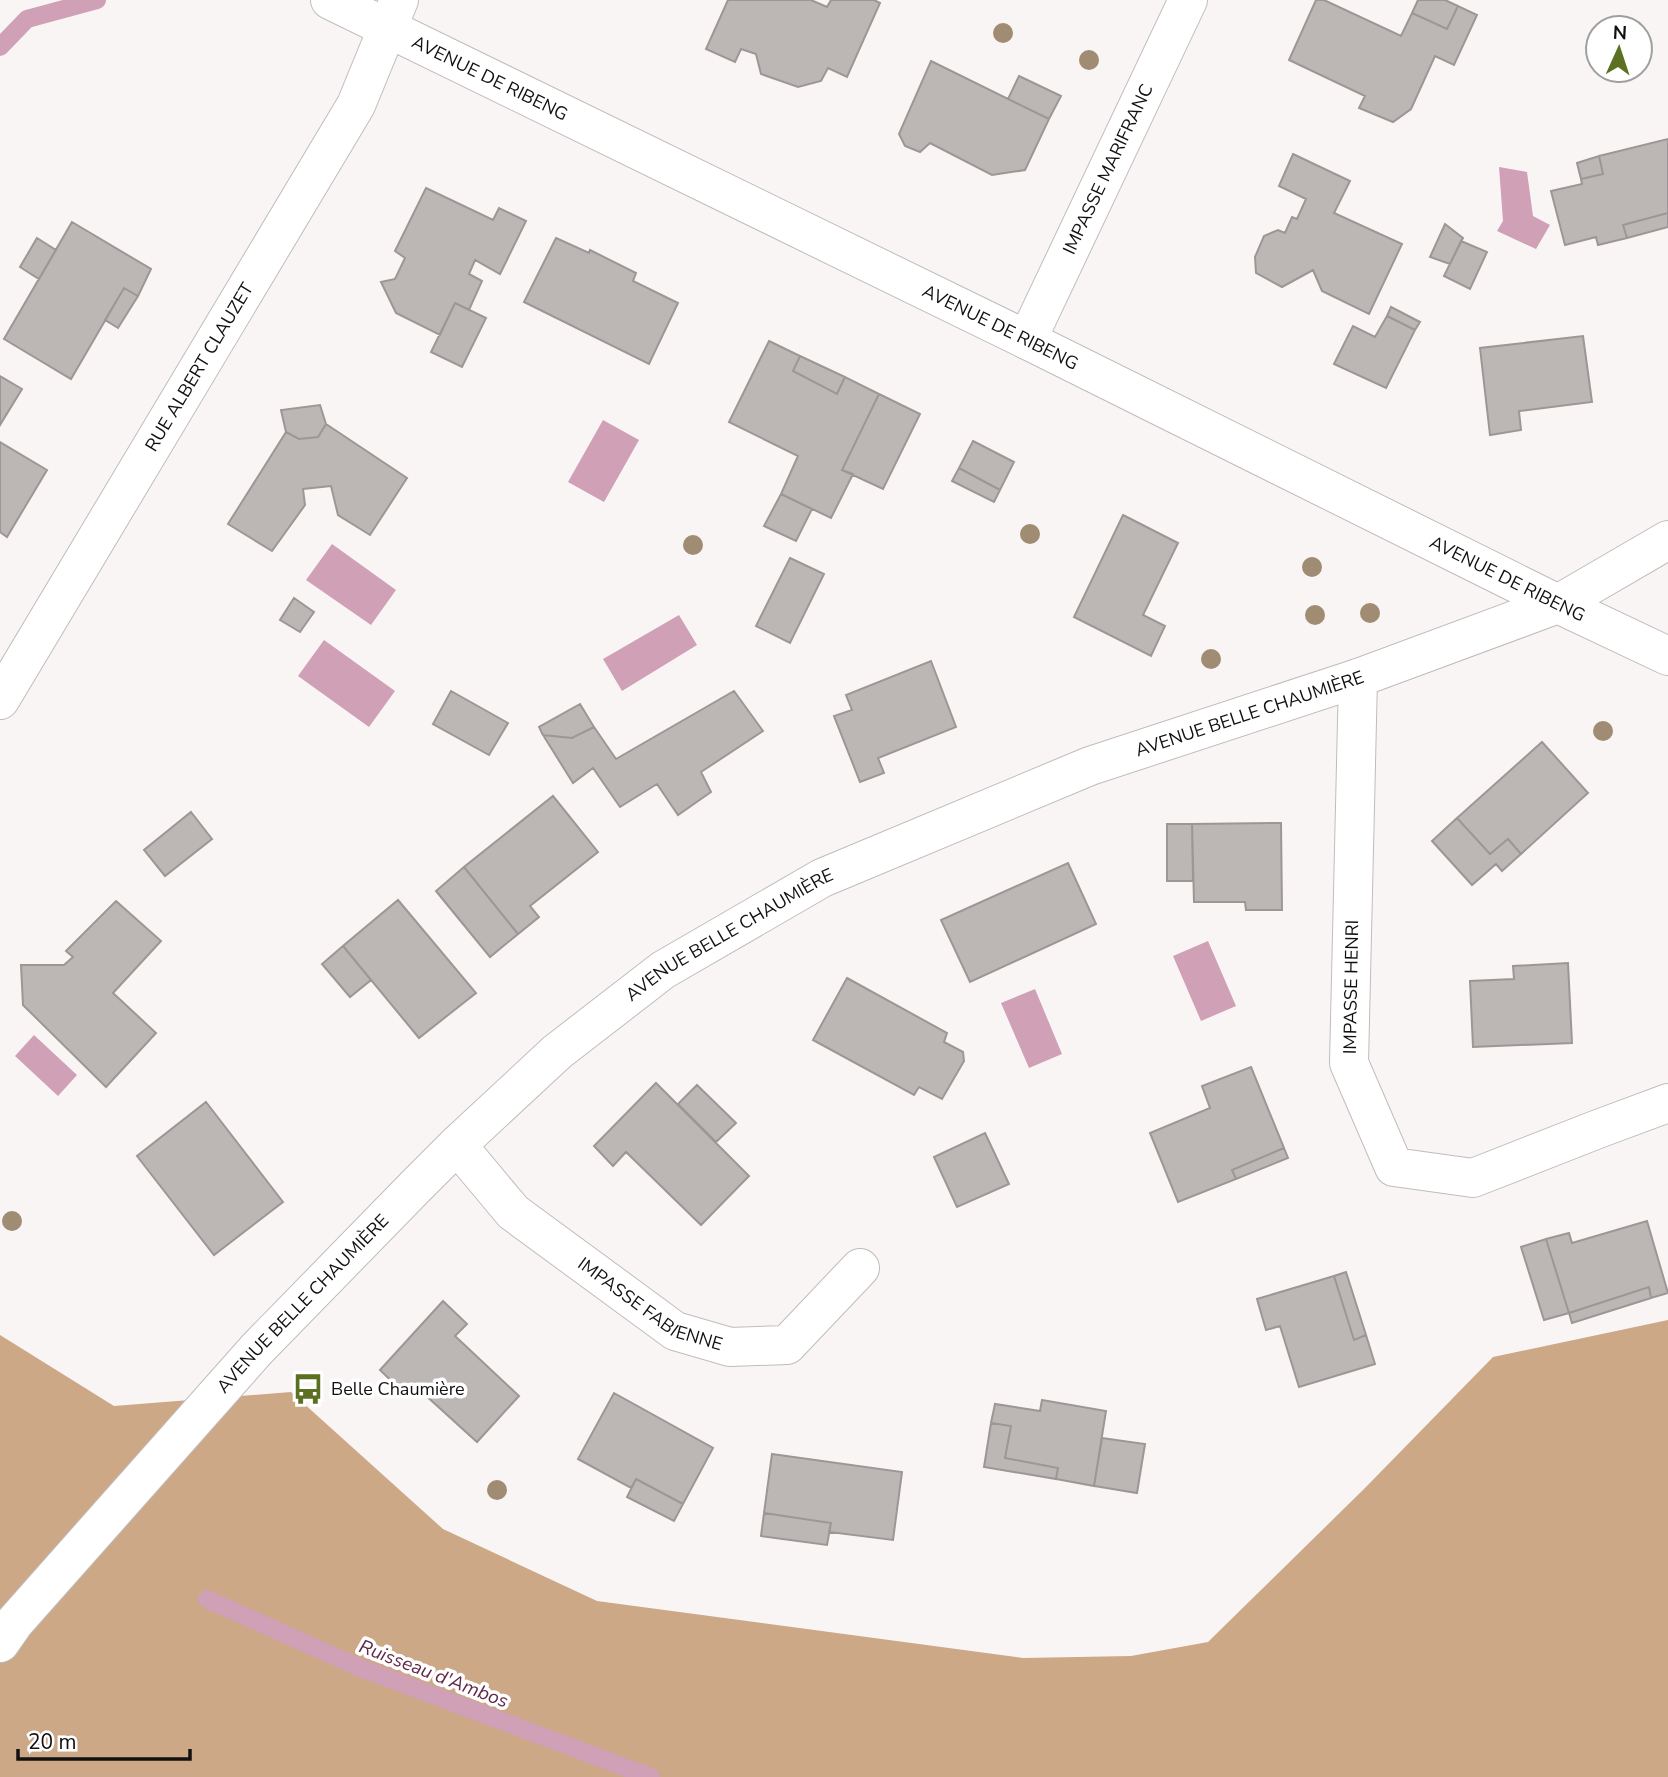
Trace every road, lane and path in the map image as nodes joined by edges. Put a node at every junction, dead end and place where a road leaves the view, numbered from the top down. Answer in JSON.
{"nodes":[{"id":1,"x":330,"y":0,"type":"edge"},
{"id":2,"x":1188,"y":0,"type":"edge"},
{"id":3,"x":394,"y":14,"type":"edge"},
{"id":4,"x":1027,"y":340,"type":"junction"},
{"id":5,"x":1668,"y":540,"type":"edge"},
{"id":6,"x":1558,"y":604,"type":"junction"},
{"id":7,"x":1668,"y":656,"type":"edge"},
{"id":8,"x":1358,"y":678,"type":"junction"},
{"id":9,"x":0,"y":700,"type":"edge"},
{"id":10,"x":1668,"y":1103,"type":"edge"},
{"id":11,"x":457,"y":1145,"type":"junction"},
{"id":12,"x":860,"y":1268,"type":"dead end"},
{"id":13,"x":0,"y":1643,"type":"edge"}],
"edges":[{"from":1,"to":3,"type":"street","name":"AVENUE DE RIBENG"},
{"from":2,"to":4,"type":"street","name":"IMPASSE MARIFRANC"},
{"from":3,"to":4,"type":"street","name":"AVENUE DE RIBENG"},
{"from":3,"to":9,"type":"street","name":"RUE ALBERT CLAUZET"},
{"from":4,"to":6,"type":"street","name":"AVENUE DE RIBENG"},
{"from":5,"to":6,"type":"street","name":"AVENUE BELLE CHAUMIÈRE"},
{"from":6,"to":7,"type":"street","name":"AVENUE DE RIBENG"},
{"from":6,"to":8,"type":"street","name":"AVENUE BELLE CHAUMIÈRE"},
{"from":8,"to":10,"type":"street","name":"IMPASSE HENRI"},
{"from":8,"to":11,"type":"street","name":"AVENUE BELLE CHAUMIÈRE"},
{"from":11,"to":12,"type":"street","name":"IMPASSE FABIENNE"},
{"from":11,"to":13,"type":"street","name":"AVENUE BELLE CHAUMIÈRE"}]}
